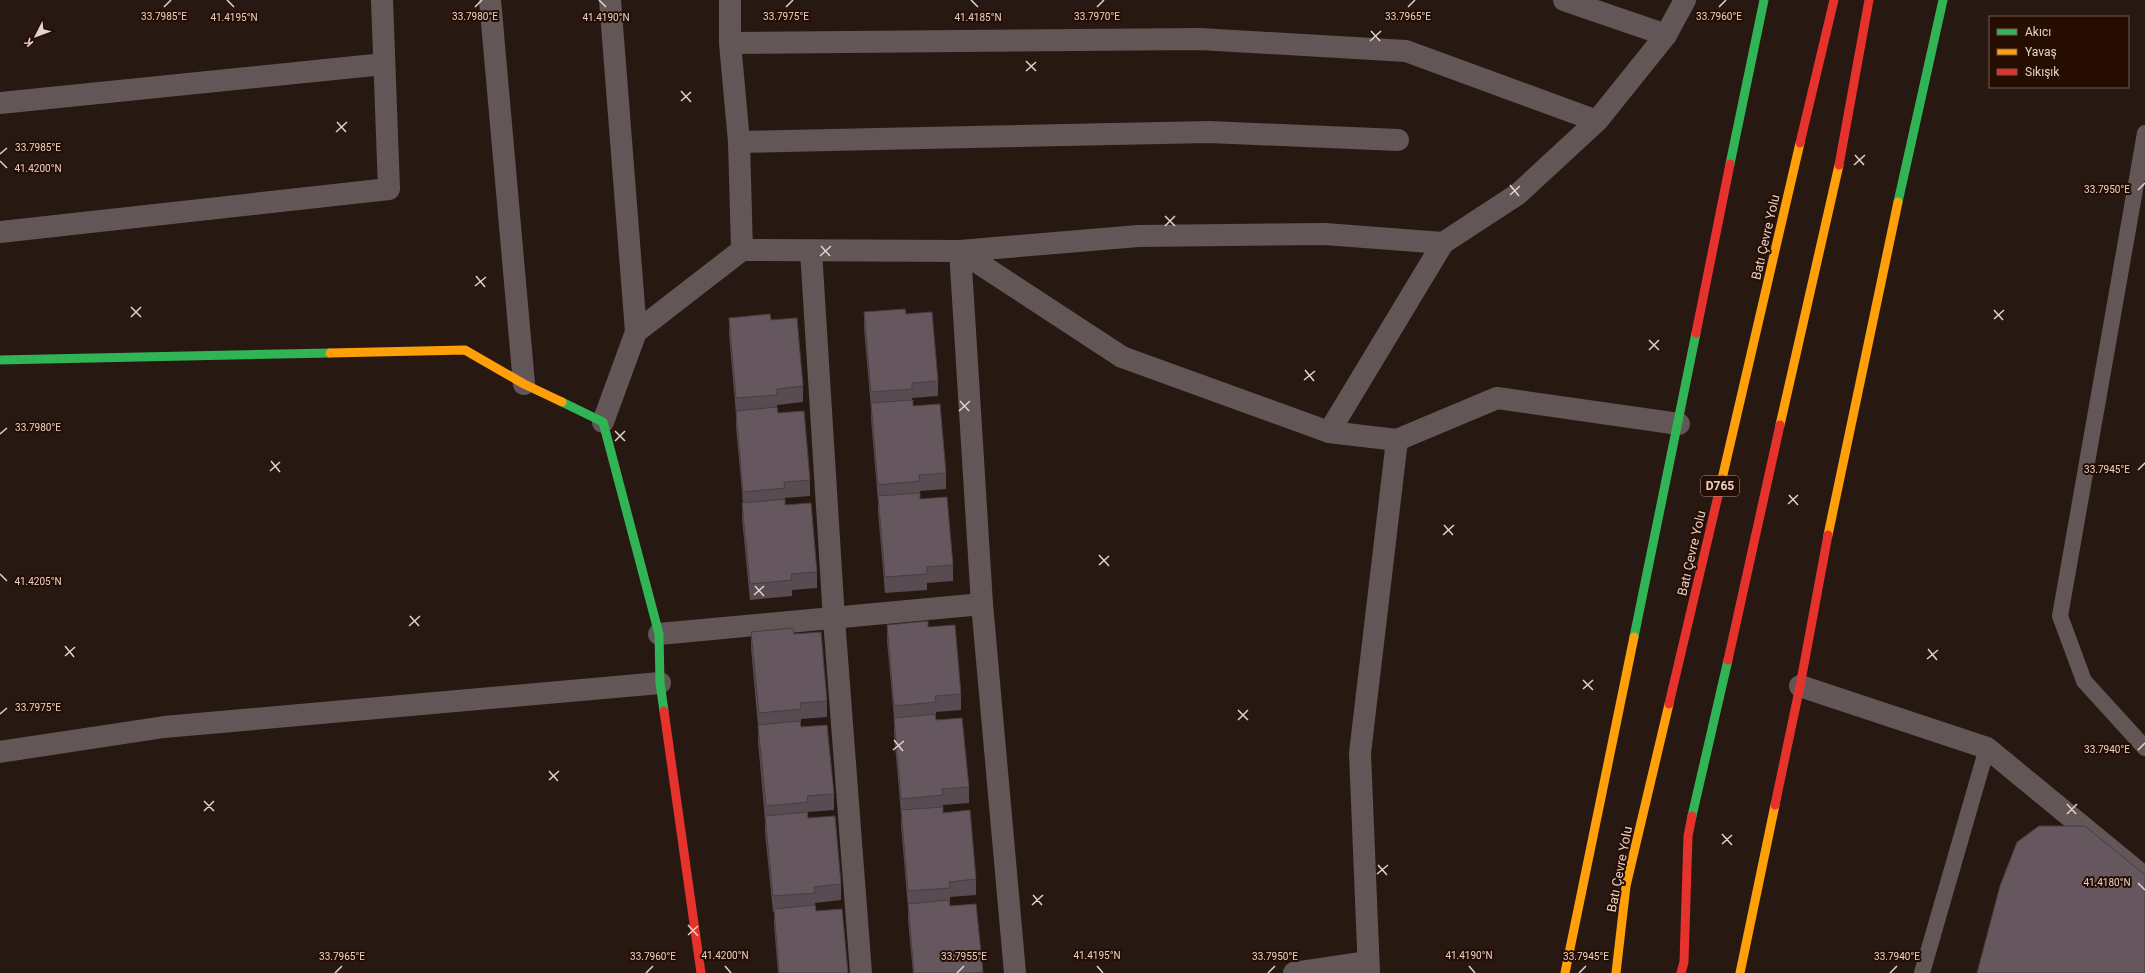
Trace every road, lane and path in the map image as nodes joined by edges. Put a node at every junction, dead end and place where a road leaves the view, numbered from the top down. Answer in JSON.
{"nodes":[{"id":1,"x":382,"y":0,"type":"edge"},
{"id":2,"x":490,"y":0,"type":"edge"},
{"id":3,"x":610,"y":0,"type":"edge"},
{"id":4,"x":730,"y":0,"type":"edge"},
{"id":5,"x":1564,"y":0,"type":"edge"},
{"id":6,"x":1685,"y":0,"type":"edge"},
{"id":7,"x":1764,"y":0,"type":"edge"},
{"id":8,"x":1834,"y":0,"type":"edge"},
{"id":9,"x":1869,"y":0,"type":"edge"},
{"id":10,"x":1943,"y":0,"type":"edge"},
{"id":11,"x":1666,"y":35,"type":"junction"},
{"id":12,"x":730,"y":43,"type":"junction"},
{"id":13,"x":384,"y":64,"type":"junction"},
{"id":14,"x":0,"y":103,"type":"edge"},
{"id":15,"x":1597,"y":121,"type":"junction"},
{"id":16,"x":2145,"y":133,"type":"edge"},
{"id":17,"x":1398,"y":140,"type":"dead end"},
{"id":18,"x":739,"y":142,"type":"junction"},
{"id":19,"x":0,"y":232,"type":"edge"},
{"id":20,"x":1442,"y":243,"type":"junction"},
{"id":21,"x":742,"y":250,"type":"junction"},
{"id":22,"x":812,"y":251,"type":"junction"},
{"id":23,"x":960,"y":251,"type":"junction"},
{"id":24,"x":636,"y":332,"type":"junction"},
{"id":25,"x":0,"y":360,"type":"edge"},
{"id":26,"x":524,"y":384,"type":"junction"},
{"id":27,"x":603,"y":422,"type":"junction"},
{"id":28,"x":1679,"y":424,"type":"junction"},
{"id":29,"x":1329,"y":432,"type":"junction"},
{"id":30,"x":1397,"y":440,"type":"junction"},
{"id":31,"x":982,"y":604,"type":"junction"},
{"id":32,"x":834,"y":619,"type":"junction"},
{"id":33,"x":659,"y":634,"type":"junction"},
{"id":34,"x":660,"y":683,"type":"junction"},
{"id":35,"x":1800,"y":686,"type":"junction"},
{"id":36,"x":1987,"y":748,"type":"junction"},
{"id":37,"x":2145,"y":748,"type":"edge"},
{"id":38,"x":0,"y":752,"type":"edge"},
{"id":39,"x":2145,"y":878,"type":"edge"},
{"id":40,"x":1368,"y":968,"type":"edge"},
{"id":41,"x":1323,"y":971,"type":"edge"},
{"id":42,"x":702,"y":973,"type":"edge"},
{"id":43,"x":861,"y":973,"type":"edge"},
{"id":44,"x":1014,"y":973,"type":"edge"},
{"id":45,"x":1294,"y":973,"type":"edge"},
{"id":46,"x":1565,"y":973,"type":"edge"},
{"id":47,"x":1616,"y":973,"type":"edge"},
{"id":48,"x":1681,"y":973,"type":"edge"},
{"id":49,"x":1740,"y":973,"type":"edge"},
{"id":50,"x":1922,"y":973,"type":"edge"}],
"edges":[{"from":1,"to":13,"type":"street"},
{"from":2,"to":26,"type":"street"},
{"from":3,"to":24,"type":"street"},
{"from":4,"to":12,"type":"street"},
{"from":5,"to":11,"type":"street"},
{"from":6,"to":11,"type":"street"},
{"from":7,"to":28,"type":"main road"},
{"from":8,"to":47,"type":"main road","name":"Batı Çevre Yolu","number":"D765"},
{"from":9,"to":48,"type":"main road"},
{"from":10,"to":35,"type":"main road"},
{"from":11,"to":15,"type":"street"},
{"from":12,"to":15,"type":"street"},
{"from":12,"to":18,"type":"street"},
{"from":13,"to":14,"type":"street"},
{"from":13,"to":19,"type":"street"},
{"from":15,"to":20,"type":"street"},
{"from":16,"to":37,"type":"lane"},
{"from":17,"to":18,"type":"street"},
{"from":18,"to":21,"type":"street"},
{"from":20,"to":23,"type":"street"},
{"from":20,"to":29,"type":"street"},
{"from":21,"to":22,"type":"street"},
{"from":21,"to":24,"type":"street"},
{"from":22,"to":23,"type":"street"},
{"from":22,"to":32,"type":"street"},
{"from":23,"to":29,"type":"street"},
{"from":23,"to":31,"type":"street"},
{"from":24,"to":27,"type":"street"},
{"from":25,"to":26,"type":"main road"},
{"from":26,"to":27,"type":"main road"},
{"from":27,"to":33,"type":"main road"},
{"from":28,"to":30,"type":"street"},
{"from":28,"to":46,"type":"main road"},
{"from":29,"to":30,"type":"street"},
{"from":30,"to":40,"type":"street"},
{"from":31,"to":32,"type":"street"},
{"from":31,"to":44,"type":"street"},
{"from":32,"to":33,"type":"street"},
{"from":32,"to":43,"type":"street"},
{"from":33,"to":34,"type":"main road"},
{"from":34,"to":38,"type":"street"},
{"from":34,"to":42,"type":"main road"},
{"from":35,"to":36,"type":"street"},
{"from":35,"to":49,"type":"main road"},
{"from":36,"to":39,"type":"street"},
{"from":36,"to":50,"type":"lane"},
{"from":40,"to":41,"type":"street"},
{"from":41,"to":45,"type":"street"}]}
